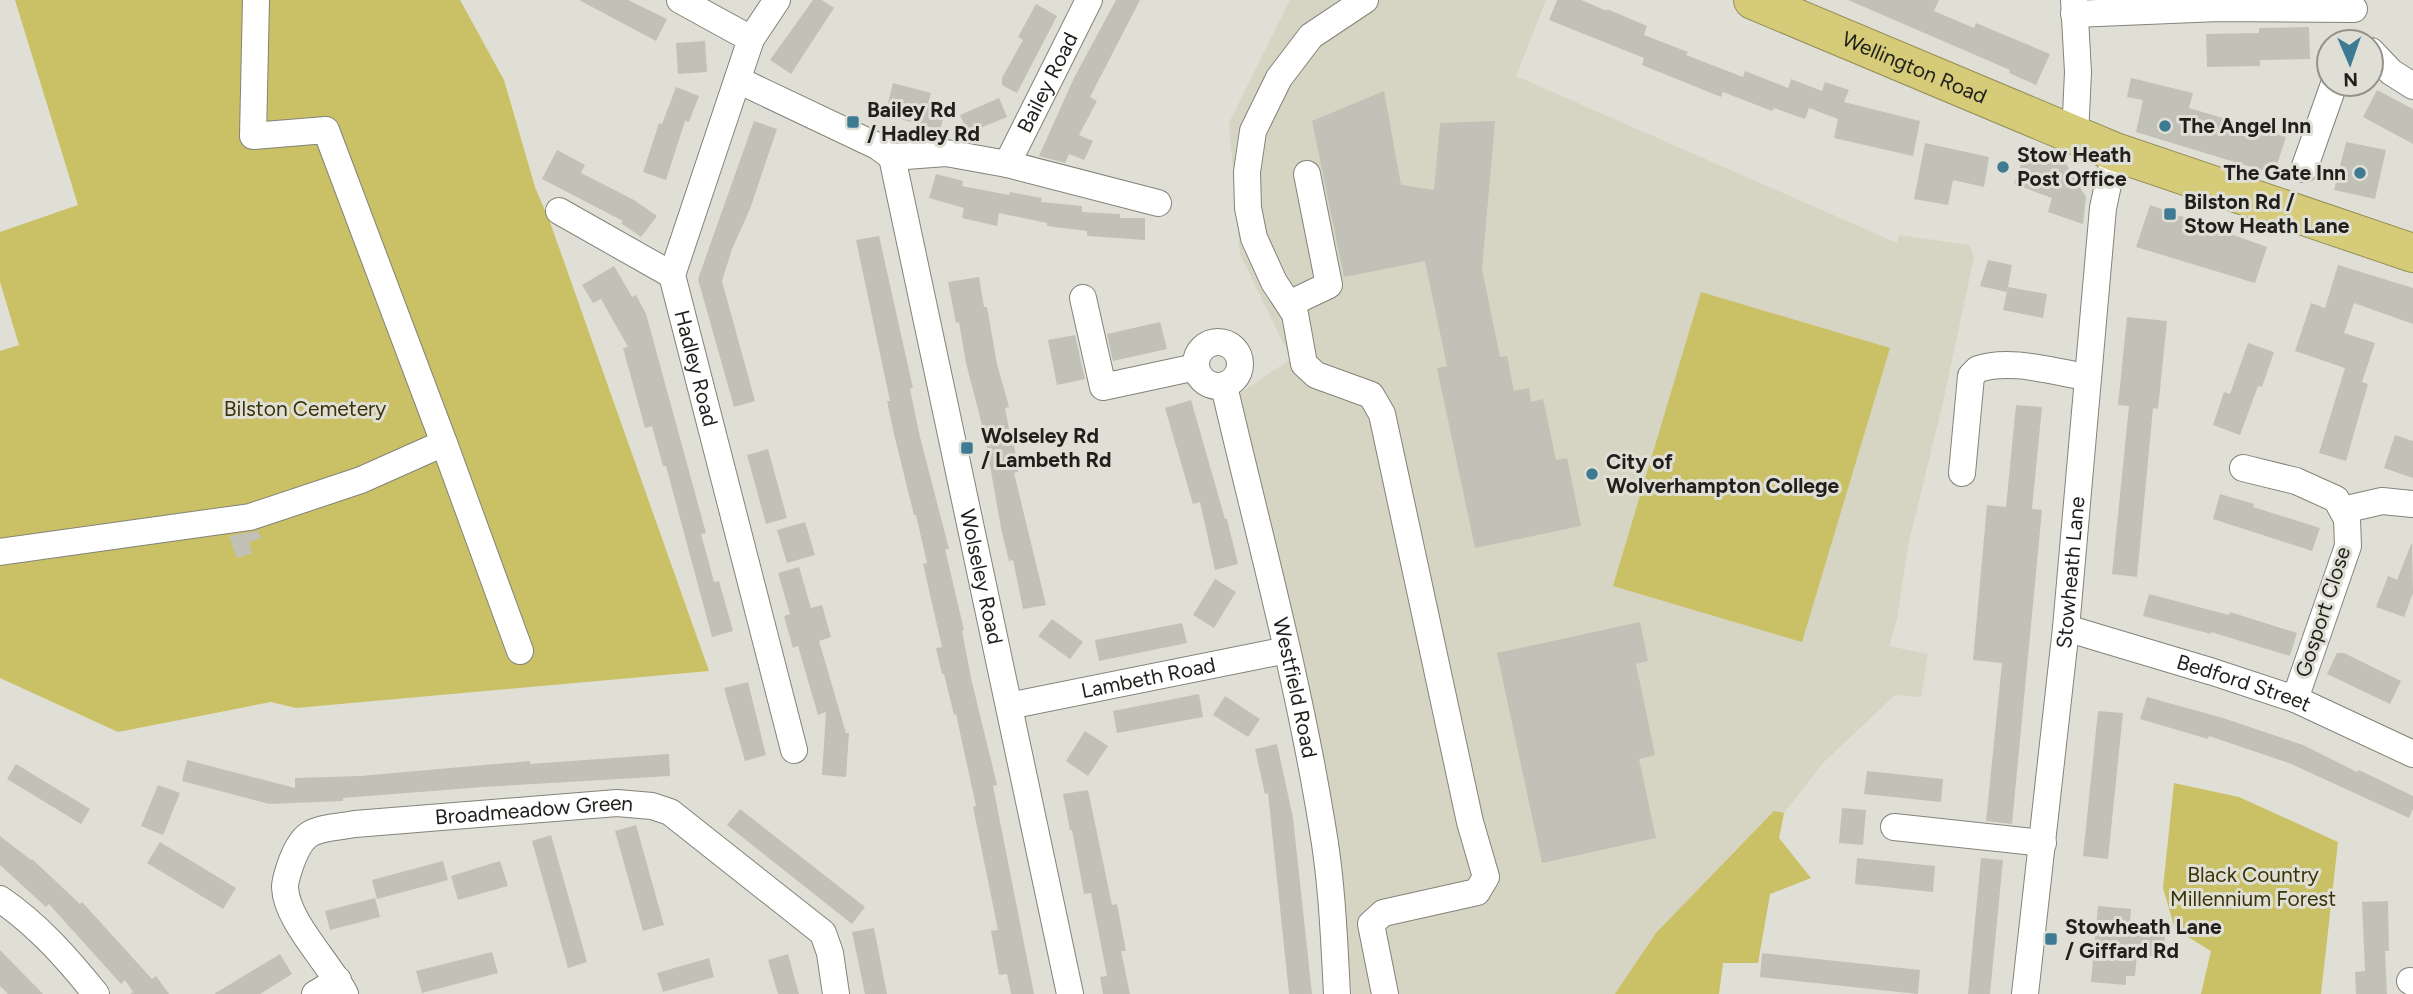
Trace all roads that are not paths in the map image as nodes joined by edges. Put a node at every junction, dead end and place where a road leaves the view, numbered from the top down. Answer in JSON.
{"nodes":[{"id":1,"x":256,"y":0,"type":"edge"},
{"id":2,"x":680,"y":0,"type":"edge"},
{"id":3,"x":777,"y":0,"type":"edge"},
{"id":4,"x":1089,"y":0,"type":"edge"},
{"id":5,"x":1365,"y":0,"type":"edge"},
{"id":6,"x":1753,"y":0,"type":"edge"},
{"id":7,"x":2353,"y":5,"type":"edge"},
{"id":8,"x":2074,"y":7,"type":"edge"},
{"id":9,"x":2359,"y":28,"type":"edge"},
{"id":10,"x":751,"y":39,"type":"junction"},
{"id":11,"x":2385,"y":66,"type":"edge"},
{"id":12,"x":738,"y":80,"type":"junction"},
{"id":13,"x":2413,"y":86,"type":"edge"},
{"id":14,"x":2329,"y":98,"type":"edge"},
{"id":15,"x":2075,"y":136,"type":"junction"},
{"id":16,"x":2115,"y":152,"type":"junction"},
{"id":17,"x":892,"y":157,"type":"junction"},
{"id":18,"x":1007,"y":164,"type":"junction"},
{"id":19,"x":2304,"y":169,"type":"dead end"},
{"id":20,"x":1307,"y":174,"type":"dead end"},
{"id":21,"x":1158,"y":203,"type":"dead end"},
{"id":22,"x":559,"y":211,"type":"dead end"},
{"id":23,"x":2413,"y":253,"type":"edge"},
{"id":24,"x":672,"y":275,"type":"junction"},
{"id":25,"x":1083,"y":298,"type":"dead end"},
{"id":26,"x":1289,"y":304,"type":"junction"},
{"id":27,"x":1196,"y":367,"type":"junction"},
{"id":28,"x":2087,"y":377,"type":"junction"},
{"id":29,"x":1224,"y":386,"type":"junction"},
{"id":30,"x":444,"y":443,"type":"junction"},
{"id":31,"x":2244,"y":468,"type":"dead end"},
{"id":32,"x":1962,"y":473,"type":"dead end"},
{"id":33,"x":2413,"y":504,"type":"edge"},
{"id":34,"x":2343,"y":510,"type":"junction"},
{"id":35,"x":0,"y":552,"type":"edge"},
{"id":36,"x":2066,"y":628,"type":"junction"},
{"id":37,"x":1286,"y":650,"type":"junction"},
{"id":38,"x":520,"y":651,"type":"dead end"},
{"id":39,"x":2295,"y":699,"type":"junction"},
{"id":40,"x":1009,"y":706,"type":"junction"},
{"id":41,"x":794,"y":750,"type":"dead end"},
{"id":42,"x":2413,"y":754,"type":"edge"},
{"id":43,"x":1894,"y":827,"type":"dead end"},
{"id":44,"x":2043,"y":844,"type":"junction"},
{"id":45,"x":0,"y":899,"type":"edge"},
{"id":46,"x":341,"y":987,"type":"edge"},
{"id":47,"x":96,"y":994,"type":"edge"},
{"id":48,"x":315,"y":994,"type":"edge"},
{"id":49,"x":836,"y":994,"type":"edge"},
{"id":50,"x":1070,"y":994,"type":"edge"},
{"id":51,"x":1337,"y":994,"type":"edge"},
{"id":52,"x":1385,"y":994,"type":"edge"},
{"id":53,"x":2025,"y":994,"type":"edge"}],
"edges":[{"from":1,"to":30,"type":"street"},
{"from":2,"to":10,"type":"street"},
{"from":3,"to":10,"type":"street"},
{"from":4,"to":18,"type":"street","name":"Bailey Road"},
{"from":5,"to":26,"type":"street"},
{"from":6,"to":15,"type":"highway","name":"Wellington Road"},
{"from":7,"to":8,"type":"street"},
{"from":7,"to":9,"type":"street"},
{"from":8,"to":15,"type":"street"},
{"from":10,"to":12,"type":"street"},
{"from":11,"to":13,"type":"street"},
{"from":12,"to":17,"type":"street"},
{"from":12,"to":24,"type":"street"},
{"from":14,"to":19,"type":"street"},
{"from":15,"to":16,"type":"highway","name":"Wellington Road"},
{"from":16,"to":23,"type":"highway","name":"Wellington Road"},
{"from":16,"to":28,"type":"street","name":"Stowheath Lane"},
{"from":17,"to":18,"type":"street"},
{"from":17,"to":40,"type":"street","name":"Wolseley Road"},
{"from":18,"to":21,"type":"street"},
{"from":20,"to":26,"type":"street"},
{"from":22,"to":24,"type":"street"},
{"from":24,"to":41,"type":"street","name":"Hadley Road"},
{"from":25,"to":27,"type":"street"},
{"from":26,"to":52,"type":"street"},
{"from":27,"to":29,"type":"street"},
{"from":27,"to":29,"type":"street"},
{"from":28,"to":32,"type":"street"},
{"from":28,"to":36,"type":"street","name":"Stowheath Lane"},
{"from":29,"to":37,"type":"street","name":"Westfield Road"},
{"from":30,"to":35,"type":"street"},
{"from":30,"to":38,"type":"street"},
{"from":31,"to":34,"type":"street"},
{"from":33,"to":34,"type":"street"},
{"from":34,"to":39,"type":"street","name":"Gosport Close"},
{"from":36,"to":39,"type":"street","name":"Bedford Street"},
{"from":36,"to":44,"type":"street","name":"Stowheath Lane"},
{"from":37,"to":40,"type":"street","name":"Lambeth Road"},
{"from":37,"to":51,"type":"street","name":"Westfield Road"},
{"from":39,"to":42,"type":"street","name":"Bedford Street"},
{"from":40,"to":50,"type":"street","name":"Wolseley Road"},
{"from":43,"to":44,"type":"street"},
{"from":44,"to":53,"type":"street","name":"Stowheath Lane"},
{"from":45,"to":47,"type":"street"},
{"from":46,"to":48,"type":"street","name":"Broadmeadow Green"},
{"from":46,"to":49,"type":"street","name":"Broadmeadow Green"}]}
